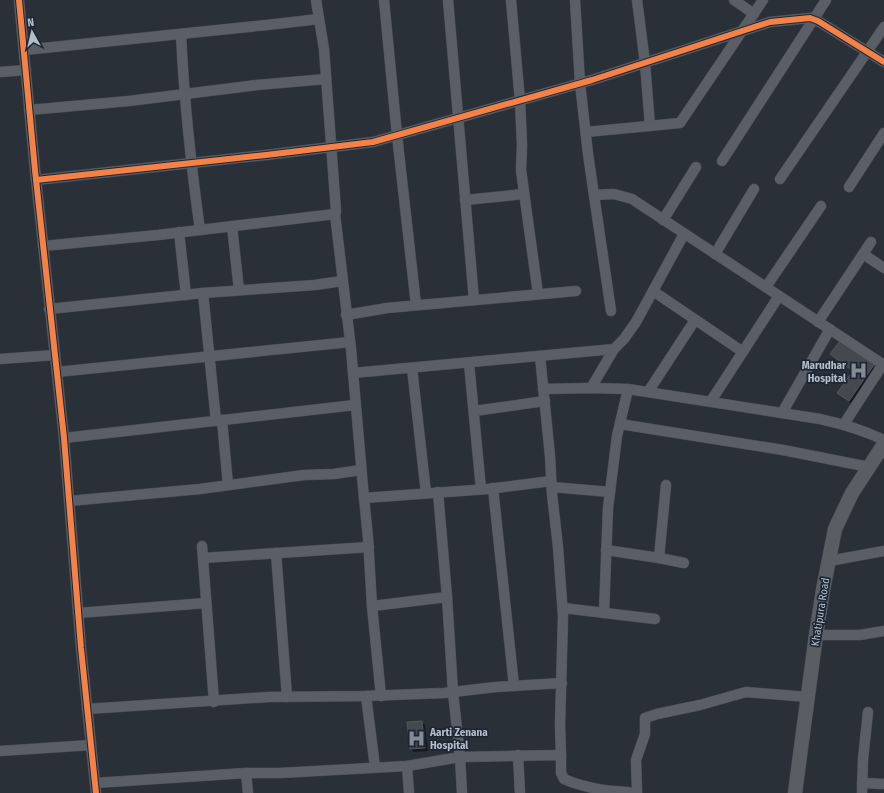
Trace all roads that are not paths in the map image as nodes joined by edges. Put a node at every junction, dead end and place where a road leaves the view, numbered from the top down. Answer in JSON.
{"nodes":[{"id":1,"x":19,"y":0,"type":"edge"},
{"id":2,"x":316,"y":0,"type":"edge"},
{"id":3,"x":384,"y":0,"type":"edge"},
{"id":4,"x":448,"y":0,"type":"edge"},
{"id":5,"x":511,"y":0,"type":"edge"},
{"id":6,"x":575,"y":0,"type":"edge"},
{"id":7,"x":637,"y":0,"type":"edge"},
{"id":8,"x":734,"y":0,"type":"edge"},
{"id":9,"x":763,"y":0,"type":"edge"},
{"id":10,"x":826,"y":0,"type":"edge"},
{"id":11,"x":754,"y":14,"type":"junction"},
{"id":12,"x":319,"y":19,"type":"junction"},
{"id":13,"x":814,"y":20,"type":"junction"},
{"id":14,"x":884,"y":27,"type":"edge"},
{"id":15,"x":742,"y":31,"type":"junction"},
{"id":16,"x":181,"y":34,"type":"junction"},
{"id":17,"x":24,"y":50,"type":"junction"},
{"id":18,"x":867,"y":52,"type":"junction"},
{"id":19,"x":884,"y":62,"type":"edge"},
{"id":20,"x":645,"y":63,"type":"junction"},
{"id":21,"x":26,"y":70,"type":"junction"},
{"id":22,"x":0,"y":72,"type":"edge"},
{"id":23,"x":326,"y":80,"type":"junction"},
{"id":24,"x":580,"y":83,"type":"junction"},
{"id":25,"x":184,"y":94,"type":"junction"},
{"id":26,"x":520,"y":101,"type":"junction"},
{"id":27,"x":29,"y":110,"type":"junction"},
{"id":28,"x":458,"y":118,"type":"junction"},
{"id":29,"x":650,"y":126,"type":"junction"},
{"id":30,"x":586,"y":132,"type":"junction"},
{"id":31,"x":884,"y":133,"type":"edge"},
{"id":32,"x":397,"y":135,"type":"junction"},
{"id":33,"x":332,"y":147,"type":"junction"},
{"id":34,"x":722,"y":161,"type":"dead end"},
{"id":35,"x":191,"y":163,"type":"junction"},
{"id":36,"x":696,"y":167,"type":"dead end"},
{"id":37,"x":36,"y":180,"type":"junction"},
{"id":38,"x":780,"y":180,"type":"dead end"},
{"id":39,"x":849,"y":187,"type":"dead end"},
{"id":40,"x":754,"y":189,"type":"dead end"},
{"id":41,"x":524,"y":194,"type":"junction"},
{"id":42,"x":594,"y":195,"type":"junction"},
{"id":43,"x":465,"y":200,"type":"junction"},
{"id":44,"x":821,"y":206,"type":"dead end"},
{"id":45,"x":335,"y":214,"type":"junction"},
{"id":46,"x":663,"y":220,"type":"junction"},
{"id":47,"x":232,"y":226,"type":"junction"},
{"id":48,"x":200,"y":230,"type":"junction"},
{"id":49,"x":179,"y":232,"type":"junction"},
{"id":50,"x":684,"y":234,"type":"junction"},
{"id":51,"x":871,"y":242,"type":"dead end"},
{"id":52,"x":43,"y":246,"type":"junction"},
{"id":53,"x":715,"y":254,"type":"junction"},
{"id":54,"x":863,"y":254,"type":"junction"},
{"id":55,"x":884,"y":268,"type":"edge"},
{"id":56,"x":342,"y":281,"type":"junction"},
{"id":57,"x":766,"y":287,"type":"junction"},
{"id":58,"x":239,"y":290,"type":"junction"},
{"id":59,"x":576,"y":291,"type":"dead end"},
{"id":60,"x":653,"y":291,"type":"junction"},
{"id":61,"x":202,"y":293,"type":"junction"},
{"id":62,"x":538,"y":294,"type":"junction"},
{"id":63,"x":186,"y":295,"type":"junction"},
{"id":64,"x":780,"y":296,"type":"junction"},
{"id":65,"x":474,"y":300,"type":"junction"},
{"id":66,"x":416,"y":305,"type":"junction"},
{"id":67,"x":49,"y":308,"type":"junction"},
{"id":68,"x":611,"y":311,"type":"dead end"},
{"id":69,"x":346,"y":315,"type":"junction"},
{"id":70,"x":695,"y":320,"type":"junction"},
{"id":71,"x":818,"y":322,"type":"junction"},
{"id":72,"x":830,"y":330,"type":"junction"},
{"id":73,"x":350,"y":342,"type":"junction"},
{"id":74,"x":614,"y":349,"type":"junction"},
{"id":75,"x":743,"y":352,"type":"junction"},
{"id":76,"x":55,"y":356,"type":"junction"},
{"id":77,"x":540,"y":356,"type":"junction"},
{"id":78,"x":209,"y":357,"type":"junction"},
{"id":79,"x":0,"y":359,"type":"edge"},
{"id":80,"x":469,"y":363,"type":"junction"},
{"id":81,"x":883,"y":364,"type":"edge"},
{"id":82,"x":412,"y":368,"type":"junction"},
{"id":83,"x":57,"y":372,"type":"junction"},
{"id":84,"x":353,"y":374,"type":"junction"},
{"id":85,"x":591,"y":388,"type":"junction"},
{"id":86,"x":628,"y":389,"type":"junction"},
{"id":87,"x":543,"y":390,"type":"junction"},
{"id":88,"x":648,"y":392,"type":"junction"},
{"id":89,"x":545,"y":401,"type":"junction"},
{"id":90,"x":711,"y":401,"type":"junction"},
{"id":91,"x":355,"y":405,"type":"junction"},
{"id":92,"x":474,"y":411,"type":"junction"},
{"id":93,"x":782,"y":413,"type":"junction"},
{"id":94,"x":219,"y":420,"type":"junction"},
{"id":95,"x":620,"y":424,"type":"junction"},
{"id":96,"x":844,"y":424,"type":"junction"},
{"id":97,"x":64,"y":438,"type":"junction"},
{"id":98,"x":884,"y":440,"type":"edge"},
{"id":99,"x":884,"y":444,"type":"edge"},
{"id":100,"x":869,"y":467,"type":"junction"},
{"id":101,"x":361,"y":470,"type":"junction"},
{"id":102,"x":551,"y":484,"type":"junction"},
{"id":103,"x":228,"y":485,"type":"junction"},
{"id":104,"x":666,"y":485,"type":"dead end"},
{"id":105,"x":493,"y":488,"type":"junction"},
{"id":106,"x":481,"y":489,"type":"junction"},
{"id":107,"x":438,"y":492,"type":"junction"},
{"id":108,"x":610,"y":492,"type":"junction"},
{"id":109,"x":426,"y":493,"type":"junction"},
{"id":110,"x":364,"y":498,"type":"junction"},
{"id":111,"x":69,"y":501,"type":"junction"},
{"id":112,"x":202,"y":546,"type":"dead end"},
{"id":113,"x":369,"y":547,"type":"junction"},
{"id":114,"x":606,"y":550,"type":"junction"},
{"id":115,"x":884,"y":551,"type":"edge"},
{"id":116,"x":276,"y":553,"type":"junction"},
{"id":117,"x":203,"y":558,"type":"junction"},
{"id":118,"x":659,"y":558,"type":"junction"},
{"id":119,"x":829,"y":561,"type":"junction"},
{"id":120,"x":684,"y":563,"type":"dead end"},
{"id":121,"x":447,"y":597,"type":"junction"},
{"id":122,"x":206,"y":602,"type":"junction"},
{"id":123,"x":372,"y":606,"type":"junction"},
{"id":124,"x":562,"y":608,"type":"junction"},
{"id":125,"x":78,"y":613,"type":"junction"},
{"id":126,"x":604,"y":613,"type":"junction"},
{"id":127,"x":655,"y":619,"type":"dead end"},
{"id":128,"x":884,"y":631,"type":"edge"},
{"id":129,"x":816,"y":635,"type":"junction"},
{"id":130,"x":562,"y":683,"type":"junction"},
{"id":131,"x":514,"y":686,"type":"junction"},
{"id":132,"x":453,"y":692,"type":"junction"},
{"id":133,"x":366,"y":696,"type":"junction"},
{"id":134,"x":380,"y":696,"type":"junction"},
{"id":135,"x":287,"y":697,"type":"junction"},
{"id":136,"x":808,"y":697,"type":"junction"},
{"id":137,"x":214,"y":702,"type":"junction"},
{"id":138,"x":87,"y":709,"type":"junction"},
{"id":139,"x":868,"y":712,"type":"dead end"},
{"id":140,"x":91,"y":745,"type":"junction"},
{"id":141,"x":0,"y":751,"type":"edge"},
{"id":142,"x":518,"y":755,"type":"junction"},
{"id":143,"x":561,"y":755,"type":"junction"},
{"id":144,"x":460,"y":757,"type":"junction"},
{"id":145,"x":407,"y":766,"type":"junction"},
{"id":146,"x":375,"y":767,"type":"junction"},
{"id":147,"x":246,"y":773,"type":"junction"},
{"id":148,"x":884,"y":784,"type":"edge"},
{"id":149,"x":95,"y":788,"type":"edge"},
{"id":150,"x":862,"y":788,"type":"edge"},
{"id":151,"x":612,"y":792,"type":"edge"},
{"id":152,"x":248,"y":793,"type":"edge"},
{"id":153,"x":409,"y":793,"type":"edge"},
{"id":154,"x":462,"y":793,"type":"edge"},
{"id":155,"x":520,"y":793,"type":"edge"},
{"id":156,"x":632,"y":793,"type":"edge"},
{"id":157,"x":637,"y":793,"type":"edge"},
{"id":158,"x":795,"y":793,"type":"edge"}],
"edges":[{"from":1,"to":17,"type":"street"},
{"from":2,"to":12,"type":"street"},
{"from":3,"to":32,"type":"street"},
{"from":4,"to":28,"type":"street"},
{"from":5,"to":26,"type":"street"},
{"from":6,"to":24,"type":"street"},
{"from":7,"to":20,"type":"street"},
{"from":8,"to":11,"type":"street"},
{"from":9,"to":11,"type":"street"},
{"from":10,"to":13,"type":"street"},
{"from":11,"to":15,"type":"street"},
{"from":12,"to":16,"type":"street"},
{"from":12,"to":23,"type":"street"},
{"from":13,"to":15,"type":"street"},
{"from":13,"to":18,"type":"street"},
{"from":13,"to":34,"type":"street"},
{"from":14,"to":18,"type":"street"},
{"from":15,"to":20,"type":"street"},
{"from":15,"to":29,"type":"street"},
{"from":16,"to":17,"type":"street"},
{"from":16,"to":25,"type":"street"},
{"from":17,"to":21,"type":"street"},
{"from":18,"to":19,"type":"street"},
{"from":18,"to":38,"type":"street"},
{"from":20,"to":24,"type":"street"},
{"from":20,"to":29,"type":"street"},
{"from":21,"to":22,"type":"street"},
{"from":21,"to":27,"type":"street"},
{"from":23,"to":25,"type":"street"},
{"from":23,"to":33,"type":"street"},
{"from":24,"to":26,"type":"street"},
{"from":24,"to":30,"type":"street"},
{"from":25,"to":27,"type":"street"},
{"from":25,"to":35,"type":"street"},
{"from":26,"to":28,"type":"street"},
{"from":26,"to":41,"type":"street"},
{"from":27,"to":37,"type":"street"},
{"from":28,"to":32,"type":"street"},
{"from":28,"to":43,"type":"street"},
{"from":29,"to":30,"type":"street"},
{"from":30,"to":42,"type":"street"},
{"from":31,"to":39,"type":"street"},
{"from":32,"to":33,"type":"street"},
{"from":32,"to":66,"type":"street"},
{"from":33,"to":35,"type":"street"},
{"from":33,"to":45,"type":"street"},
{"from":35,"to":37,"type":"street"},
{"from":35,"to":48,"type":"street"},
{"from":36,"to":46,"type":"street"},
{"from":37,"to":52,"type":"street"},
{"from":40,"to":53,"type":"street"},
{"from":41,"to":43,"type":"street"},
{"from":41,"to":62,"type":"street"},
{"from":42,"to":46,"type":"street"},
{"from":42,"to":68,"type":"street"},
{"from":43,"to":65,"type":"street"},
{"from":44,"to":57,"type":"street"},
{"from":45,"to":47,"type":"street"},
{"from":45,"to":56,"type":"street"},
{"from":46,"to":50,"type":"street"},
{"from":47,"to":48,"type":"street"},
{"from":47,"to":58,"type":"street"},
{"from":48,"to":49,"type":"street"},
{"from":49,"to":52,"type":"street"},
{"from":49,"to":63,"type":"street"},
{"from":50,"to":53,"type":"street"},
{"from":50,"to":60,"type":"street"},
{"from":51,"to":54,"type":"street"},
{"from":52,"to":67,"type":"street"},
{"from":53,"to":57,"type":"street"},
{"from":54,"to":55,"type":"street"},
{"from":54,"to":71,"type":"street"},
{"from":56,"to":58,"type":"street"},
{"from":56,"to":69,"type":"street"},
{"from":57,"to":64,"type":"street"},
{"from":58,"to":61,"type":"street"},
{"from":59,"to":62,"type":"street"},
{"from":60,"to":70,"type":"street"},
{"from":60,"to":74,"type":"street"},
{"from":61,"to":63,"type":"street"},
{"from":61,"to":78,"type":"street"},
{"from":62,"to":65,"type":"street"},
{"from":63,"to":67,"type":"street"},
{"from":64,"to":71,"type":"street"},
{"from":64,"to":75,"type":"street"},
{"from":65,"to":66,"type":"street"},
{"from":66,"to":69,"type":"street"},
{"from":67,"to":76,"type":"street"},
{"from":69,"to":73,"type":"street"},
{"from":70,"to":75,"type":"street"},
{"from":70,"to":88,"type":"street"},
{"from":71,"to":72,"type":"street"},
{"from":72,"to":81,"type":"street"},
{"from":72,"to":93,"type":"street"},
{"from":73,"to":78,"type":"street"},
{"from":73,"to":84,"type":"street"},
{"from":74,"to":77,"type":"street"},
{"from":74,"to":85,"type":"street"},
{"from":75,"to":90,"type":"street"},
{"from":76,"to":79,"type":"street"},
{"from":76,"to":83,"type":"street"},
{"from":77,"to":80,"type":"street"},
{"from":77,"to":87,"type":"street"},
{"from":78,"to":83,"type":"street"},
{"from":78,"to":94,"type":"street"},
{"from":80,"to":82,"type":"street"},
{"from":80,"to":92,"type":"street"},
{"from":81,"to":96,"type":"street"},
{"from":82,"to":84,"type":"street"},
{"from":82,"to":109,"type":"street"},
{"from":83,"to":97,"type":"street"},
{"from":84,"to":91,"type":"street"},
{"from":85,"to":86,"type":"street"},
{"from":85,"to":87,"type":"street"},
{"from":86,"to":88,"type":"street"},
{"from":86,"to":95,"type":"street"},
{"from":87,"to":89,"type":"street"},
{"from":88,"to":90,"type":"street"},
{"from":89,"to":92,"type":"street"},
{"from":89,"to":102,"type":"street"},
{"from":90,"to":93,"type":"street"},
{"from":91,"to":94,"type":"street"},
{"from":91,"to":101,"type":"street"},
{"from":92,"to":106,"type":"street"},
{"from":93,"to":96,"type":"street"},
{"from":94,"to":97,"type":"street"},
{"from":94,"to":103,"type":"street"},
{"from":95,"to":100,"type":"street"},
{"from":95,"to":108,"type":"street"},
{"from":96,"to":98,"type":"street"},
{"from":97,"to":111,"type":"street"},
{"from":99,"to":100,"type":"main road","name":"Khatipura Road"},
{"from":100,"to":119,"type":"main road","name":"Khatipura Road"},
{"from":101,"to":103,"type":"street"},
{"from":101,"to":110,"type":"street"},
{"from":102,"to":105,"type":"street"},
{"from":102,"to":108,"type":"street"},
{"from":102,"to":124,"type":"street"},
{"from":103,"to":111,"type":"street"},
{"from":104,"to":118,"type":"street"},
{"from":105,"to":106,"type":"street"},
{"from":105,"to":131,"type":"street"},
{"from":106,"to":107,"type":"street"},
{"from":107,"to":109,"type":"street"},
{"from":107,"to":121,"type":"street"},
{"from":108,"to":114,"type":"street"},
{"from":109,"to":110,"type":"street"},
{"from":110,"to":113,"type":"street"},
{"from":111,"to":125,"type":"street"},
{"from":112,"to":117,"type":"street"},
{"from":113,"to":116,"type":"street"},
{"from":113,"to":123,"type":"street"},
{"from":114,"to":118,"type":"street"},
{"from":114,"to":126,"type":"street"},
{"from":115,"to":119,"type":"street"},
{"from":116,"to":117,"type":"street"},
{"from":116,"to":135,"type":"street"},
{"from":117,"to":122,"type":"street"},
{"from":118,"to":120,"type":"street"},
{"from":119,"to":129,"type":"main road","name":"Khatipura Road"},
{"from":121,"to":123,"type":"street"},
{"from":121,"to":132,"type":"street"},
{"from":122,"to":125,"type":"street"},
{"from":122,"to":137,"type":"street"},
{"from":123,"to":134,"type":"street"},
{"from":124,"to":126,"type":"street"},
{"from":124,"to":130,"type":"street"},
{"from":125,"to":138,"type":"street"},
{"from":126,"to":127,"type":"street"},
{"from":128,"to":129,"type":"street"},
{"from":129,"to":136,"type":"main road","name":"Khatipura Road"},
{"from":130,"to":131,"type":"street"},
{"from":130,"to":143,"type":"street"},
{"from":131,"to":132,"type":"street"},
{"from":132,"to":134,"type":"street"},
{"from":132,"to":144,"type":"street"},
{"from":133,"to":134,"type":"street"},
{"from":133,"to":135,"type":"street"},
{"from":133,"to":146,"type":"street"},
{"from":135,"to":137,"type":"street"},
{"from":136,"to":157,"type":"street"},
{"from":136,"to":158,"type":"main road","name":"Khatipura Road"},
{"from":137,"to":138,"type":"street"},
{"from":138,"to":140,"type":"street"},
{"from":139,"to":150,"type":"street"},
{"from":140,"to":141,"type":"street"},
{"from":140,"to":149,"type":"street"},
{"from":142,"to":143,"type":"street"},
{"from":142,"to":144,"type":"street"},
{"from":142,"to":155,"type":"street"},
{"from":143,"to":151,"type":"street"},
{"from":144,"to":145,"type":"street"},
{"from":144,"to":154,"type":"street"},
{"from":145,"to":146,"type":"street"},
{"from":145,"to":153,"type":"street"},
{"from":146,"to":147,"type":"street"},
{"from":147,"to":149,"type":"street"},
{"from":147,"to":152,"type":"street"},
{"from":148,"to":150,"type":"street"},
{"from":151,"to":156,"type":"street"}]}
